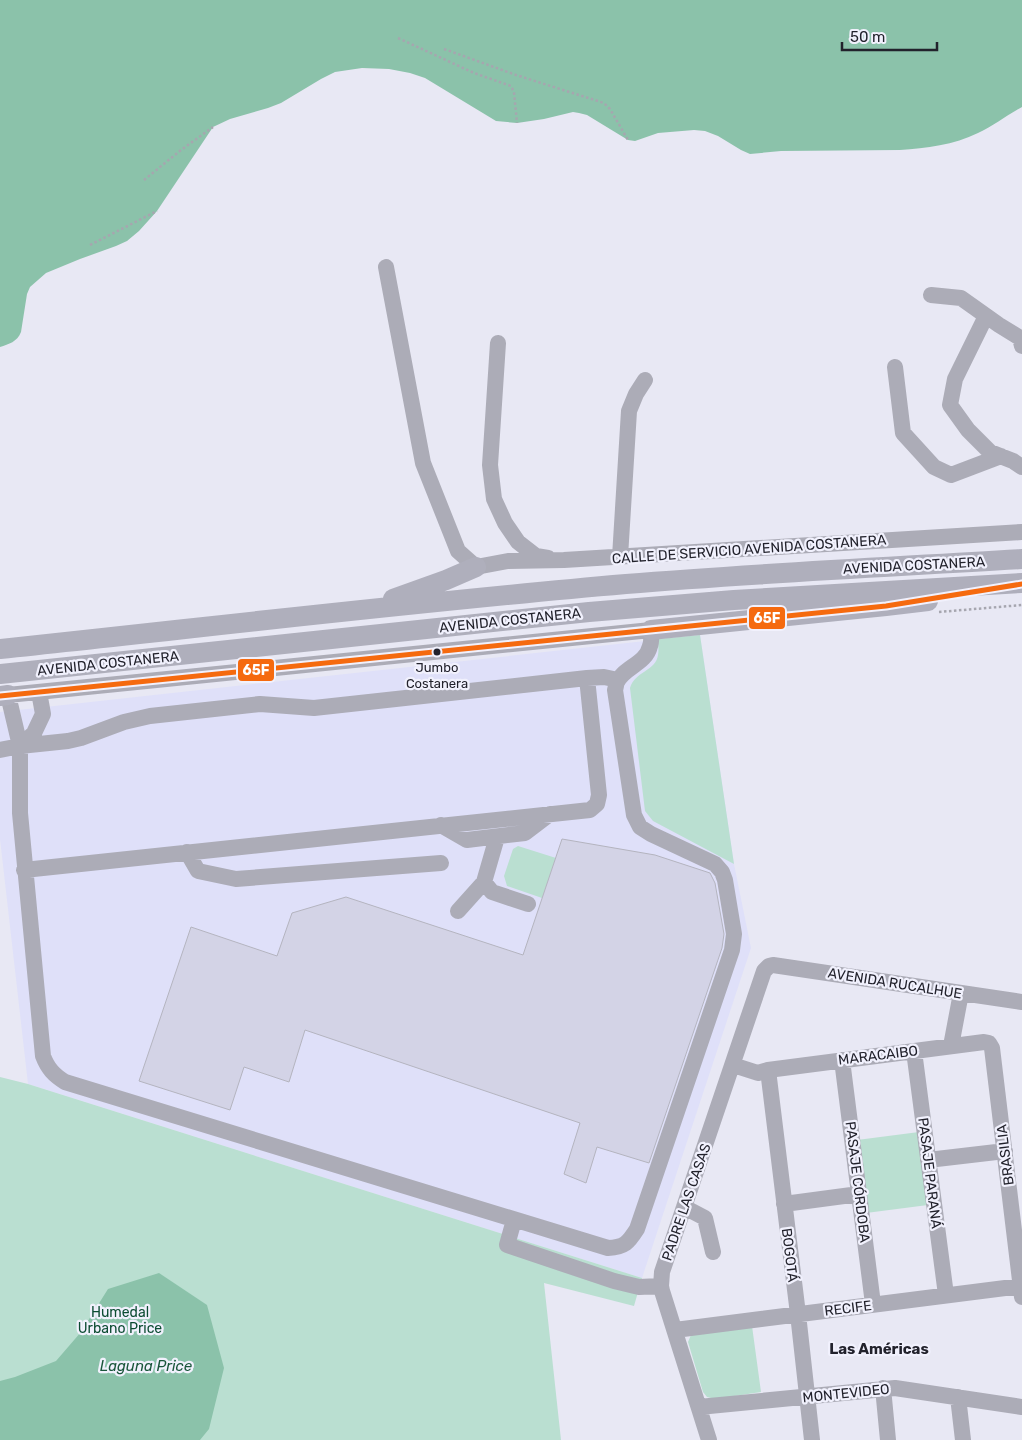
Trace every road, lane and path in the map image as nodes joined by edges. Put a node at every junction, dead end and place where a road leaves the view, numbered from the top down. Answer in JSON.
{"nodes":[{"id":1,"x":398,"y":38,"type":"dead end"},
{"id":2,"x":444,"y":49,"type":"dead end"},
{"id":3,"x":516,"y":123,"type":"dead end"},
{"id":4,"x":213,"y":127,"type":"dead end"},
{"id":5,"x":628,"y":140,"type":"dead end"},
{"id":6,"x":144,"y":180,"type":"dead end"},
{"id":7,"x":157,"y":211,"type":"dead end"},
{"id":8,"x":90,"y":245,"type":"dead end"},
{"id":9,"x":386,"y":267,"type":"dead end"},
{"id":10,"x":930,"y":295,"type":"dead end"},
{"id":11,"x":986,"y":316,"type":"junction"},
{"id":12,"x":498,"y":343,"type":"dead end"},
{"id":13,"x":1022,"y":346,"type":"edge"},
{"id":14,"x":895,"y":367,"type":"dead end"},
{"id":15,"x":645,"y":380,"type":"dead end"},
{"id":16,"x":1001,"y":456,"type":"junction"},
{"id":17,"x":1022,"y":467,"type":"edge"},
{"id":18,"x":1022,"y":532,"type":"edge"},
{"id":19,"x":620,"y":556,"type":"junction"},
{"id":20,"x":1022,"y":559,"type":"edge"},
{"id":21,"x":564,"y":560,"type":"junction"},
{"id":22,"x":476,"y":567,"type":"junction"},
{"id":23,"x":1022,"y":584,"type":"edge"},
{"id":24,"x":352,"y":611,"type":"junction"},
{"id":25,"x":651,"y":630,"type":"junction"},
{"id":26,"x":0,"y":650,"type":"edge"},
{"id":27,"x":0,"y":674,"type":"edge"},
{"id":28,"x":587,"y":678,"type":"junction"},
{"id":29,"x":618,"y":680,"type":"junction"},
{"id":30,"x":39,"y":692,"type":"junction"},
{"id":31,"x":4,"y":696,"type":"edge"},
{"id":32,"x":20,"y":746,"type":"junction"},
{"id":33,"x":0,"y":750,"type":"edge"},
{"id":34,"x":551,"y":814,"type":"junction"},
{"id":35,"x":441,"y":825,"type":"junction"},
{"id":36,"x":497,"y":837,"type":"junction"},
{"id":37,"x":187,"y":852,"type":"junction"},
{"id":38,"x":441,"y":863,"type":"dead end"},
{"id":39,"x":24,"y":870,"type":"junction"},
{"id":40,"x":484,"y":882,"type":"junction"},
{"id":41,"x":528,"y":904,"type":"dead end"},
{"id":42,"x":458,"y":911,"type":"dead end"},
{"id":43,"x":769,"y":966,"type":"joint"},
{"id":44,"x":961,"y":993,"type":"junction"},
{"id":45,"x":1022,"y":1002,"type":"edge"},
{"id":46,"x":989,"y":1043,"type":"joint"},
{"id":47,"x":951,"y":1046,"type":"junction"},
{"id":48,"x":914,"y":1051,"type":"junction"},
{"id":49,"x":735,"y":1059,"type":"junction"},
{"id":50,"x":842,"y":1060,"type":"junction"},
{"id":51,"x":768,"y":1070,"type":"junction"},
{"id":52,"x":1004,"y":1151,"type":"junction"},
{"id":53,"x":928,"y":1160,"type":"junction"},
{"id":54,"x":859,"y":1194,"type":"junction"},
{"id":55,"x":784,"y":1204,"type":"junction"},
{"id":56,"x":684,"y":1207,"type":"junction"},
{"id":57,"x":514,"y":1220,"type":"junction"},
{"id":58,"x":713,"y":1252,"type":"dead end"},
{"id":59,"x":661,"y":1286,"type":"junction"},
{"id":60,"x":1021,"y":1291,"type":"edge"},
{"id":61,"x":946,"y":1295,"type":"junction"},
{"id":62,"x":873,"y":1304,"type":"junction"},
{"id":63,"x":798,"y":1314,"type":"junction"},
{"id":64,"x":675,"y":1330,"type":"junction"},
{"id":65,"x":883,"y":1388,"type":"junction"},
{"id":66,"x":807,"y":1396,"type":"junction"},
{"id":67,"x":958,"y":1397,"type":"junction"},
{"id":68,"x":699,"y":1407,"type":"junction"},
{"id":69,"x":1022,"y":1407,"type":"edge"},
{"id":70,"x":709,"y":1440,"type":"edge"},
{"id":71,"x":812,"y":1440,"type":"edge"},
{"id":72,"x":888,"y":1440,"type":"edge"},
{"id":73,"x":963,"y":1440,"type":"edge"}],
"edges":[{"from":1,"to":3,"type":"path"},
{"from":2,"to":5,"type":"path"},
{"from":4,"to":6,"type":"path"},
{"from":7,"to":8,"type":"path"},
{"from":9,"to":22,"type":"street"},
{"from":10,"to":11,"type":"street"},
{"from":11,"to":13,"type":"street"},
{"from":11,"to":16,"type":"street"},
{"from":12,"to":21,"type":"street"},
{"from":14,"to":16,"type":"street"},
{"from":15,"to":19,"type":"street"},
{"from":16,"to":17,"type":"street"},
{"from":18,"to":19,"type":"street","name":"CALLE DE SERVICIO AVENIDA COSTANERA"},
{"from":19,"to":21,"type":"street","name":"CALLE DE SERVICIO AVENIDA COSTANERA"},
{"from":20,"to":24,"type":"main road","name":"AVENIDA COSTANERA"},
{"from":21,"to":22,"type":"street","name":"CALLE DE SERVICIO AVENIDA COSTANERA"},
{"from":22,"to":24,"type":"main road"},
{"from":23,"to":25,"type":"main road"},
{"from":23,"to":27,"type":"main road","name":"AVENIDA COSTANERA"},
{"from":24,"to":26,"type":"main road","name":"AVENIDA COSTANERA"},
{"from":25,"to":29,"type":"street"},
{"from":25,"to":30,"type":"street"},
{"from":28,"to":29,"type":"street"},
{"from":28,"to":32,"type":"street"},
{"from":28,"to":34,"type":"street"},
{"from":29,"to":57,"type":"street"},
{"from":30,"to":31,"type":"street"},
{"from":30,"to":32,"type":"street"},
{"from":31,"to":32,"type":"street"},
{"from":32,"to":33,"type":"street"},
{"from":32,"to":39,"type":"street"},
{"from":34,"to":35,"type":"street"},
{"from":34,"to":36,"type":"street"},
{"from":35,"to":36,"type":"street"},
{"from":35,"to":37,"type":"street"},
{"from":36,"to":40,"type":"street"},
{"from":37,"to":38,"type":"street"},
{"from":37,"to":39,"type":"street"},
{"from":39,"to":57,"type":"street"},
{"from":40,"to":41,"type":"street"},
{"from":40,"to":42,"type":"street"},
{"from":43,"to":44,"type":"street","name":"AVENIDA RUCALHUE"},
{"from":43,"to":49,"type":"street","name":"PADRE LAS CASAS"},
{"from":44,"to":45,"type":"street","name":"AVENIDA RUCALHUE"},
{"from":44,"to":47,"type":"street"},
{"from":46,"to":47,"type":"street","name":"MARACAIBO"},
{"from":46,"to":52,"type":"street","name":"BRASILIA"},
{"from":47,"to":48,"type":"street","name":"MARACAIBO"},
{"from":48,"to":50,"type":"street","name":"MARACAIBO"},
{"from":48,"to":53,"type":"street","name":"PASAJE PARANÁ"},
{"from":49,"to":51,"type":"street"},
{"from":49,"to":56,"type":"street","name":"PADRE LAS CASAS"},
{"from":50,"to":51,"type":"street","name":"MARACAIBO"},
{"from":50,"to":54,"type":"street","name":"PASAJE CÓRDOBA"},
{"from":51,"to":55,"type":"street","name":"BOGOTÁ"},
{"from":52,"to":53,"type":"street"},
{"from":52,"to":60,"type":"street","name":"BRASILIA"},
{"from":53,"to":61,"type":"street","name":"PASAJE PARANÁ"},
{"from":54,"to":55,"type":"street"},
{"from":54,"to":62,"type":"street","name":"PASAJE CÓRDOBA"},
{"from":55,"to":63,"type":"street","name":"BOGOTÁ"},
{"from":56,"to":58,"type":"street"},
{"from":56,"to":59,"type":"street","name":"PADRE LAS CASAS"},
{"from":57,"to":59,"type":"street"},
{"from":59,"to":64,"type":"street","name":"PADRE LAS CASAS"},
{"from":60,"to":61,"type":"street","name":"RECIFE"},
{"from":61,"to":62,"type":"street","name":"RECIFE"},
{"from":62,"to":63,"type":"street","name":"RECIFE"},
{"from":63,"to":64,"type":"street","name":"RECIFE"},
{"from":63,"to":66,"type":"street","name":"BOGOTÁ"},
{"from":64,"to":68,"type":"street","name":"PADRE LAS CASAS"},
{"from":65,"to":66,"type":"street","name":"MONTEVIDEO"},
{"from":65,"to":67,"type":"street","name":"MONTEVIDEO"},
{"from":65,"to":72,"type":"street"},
{"from":66,"to":68,"type":"street","name":"MONTEVIDEO"},
{"from":66,"to":71,"type":"street","name":"BOGOTÁ"},
{"from":67,"to":69,"type":"street","name":"MONTEVIDEO"},
{"from":67,"to":73,"type":"street"},
{"from":68,"to":70,"type":"street","name":"PADRE LAS CASAS"}]}
